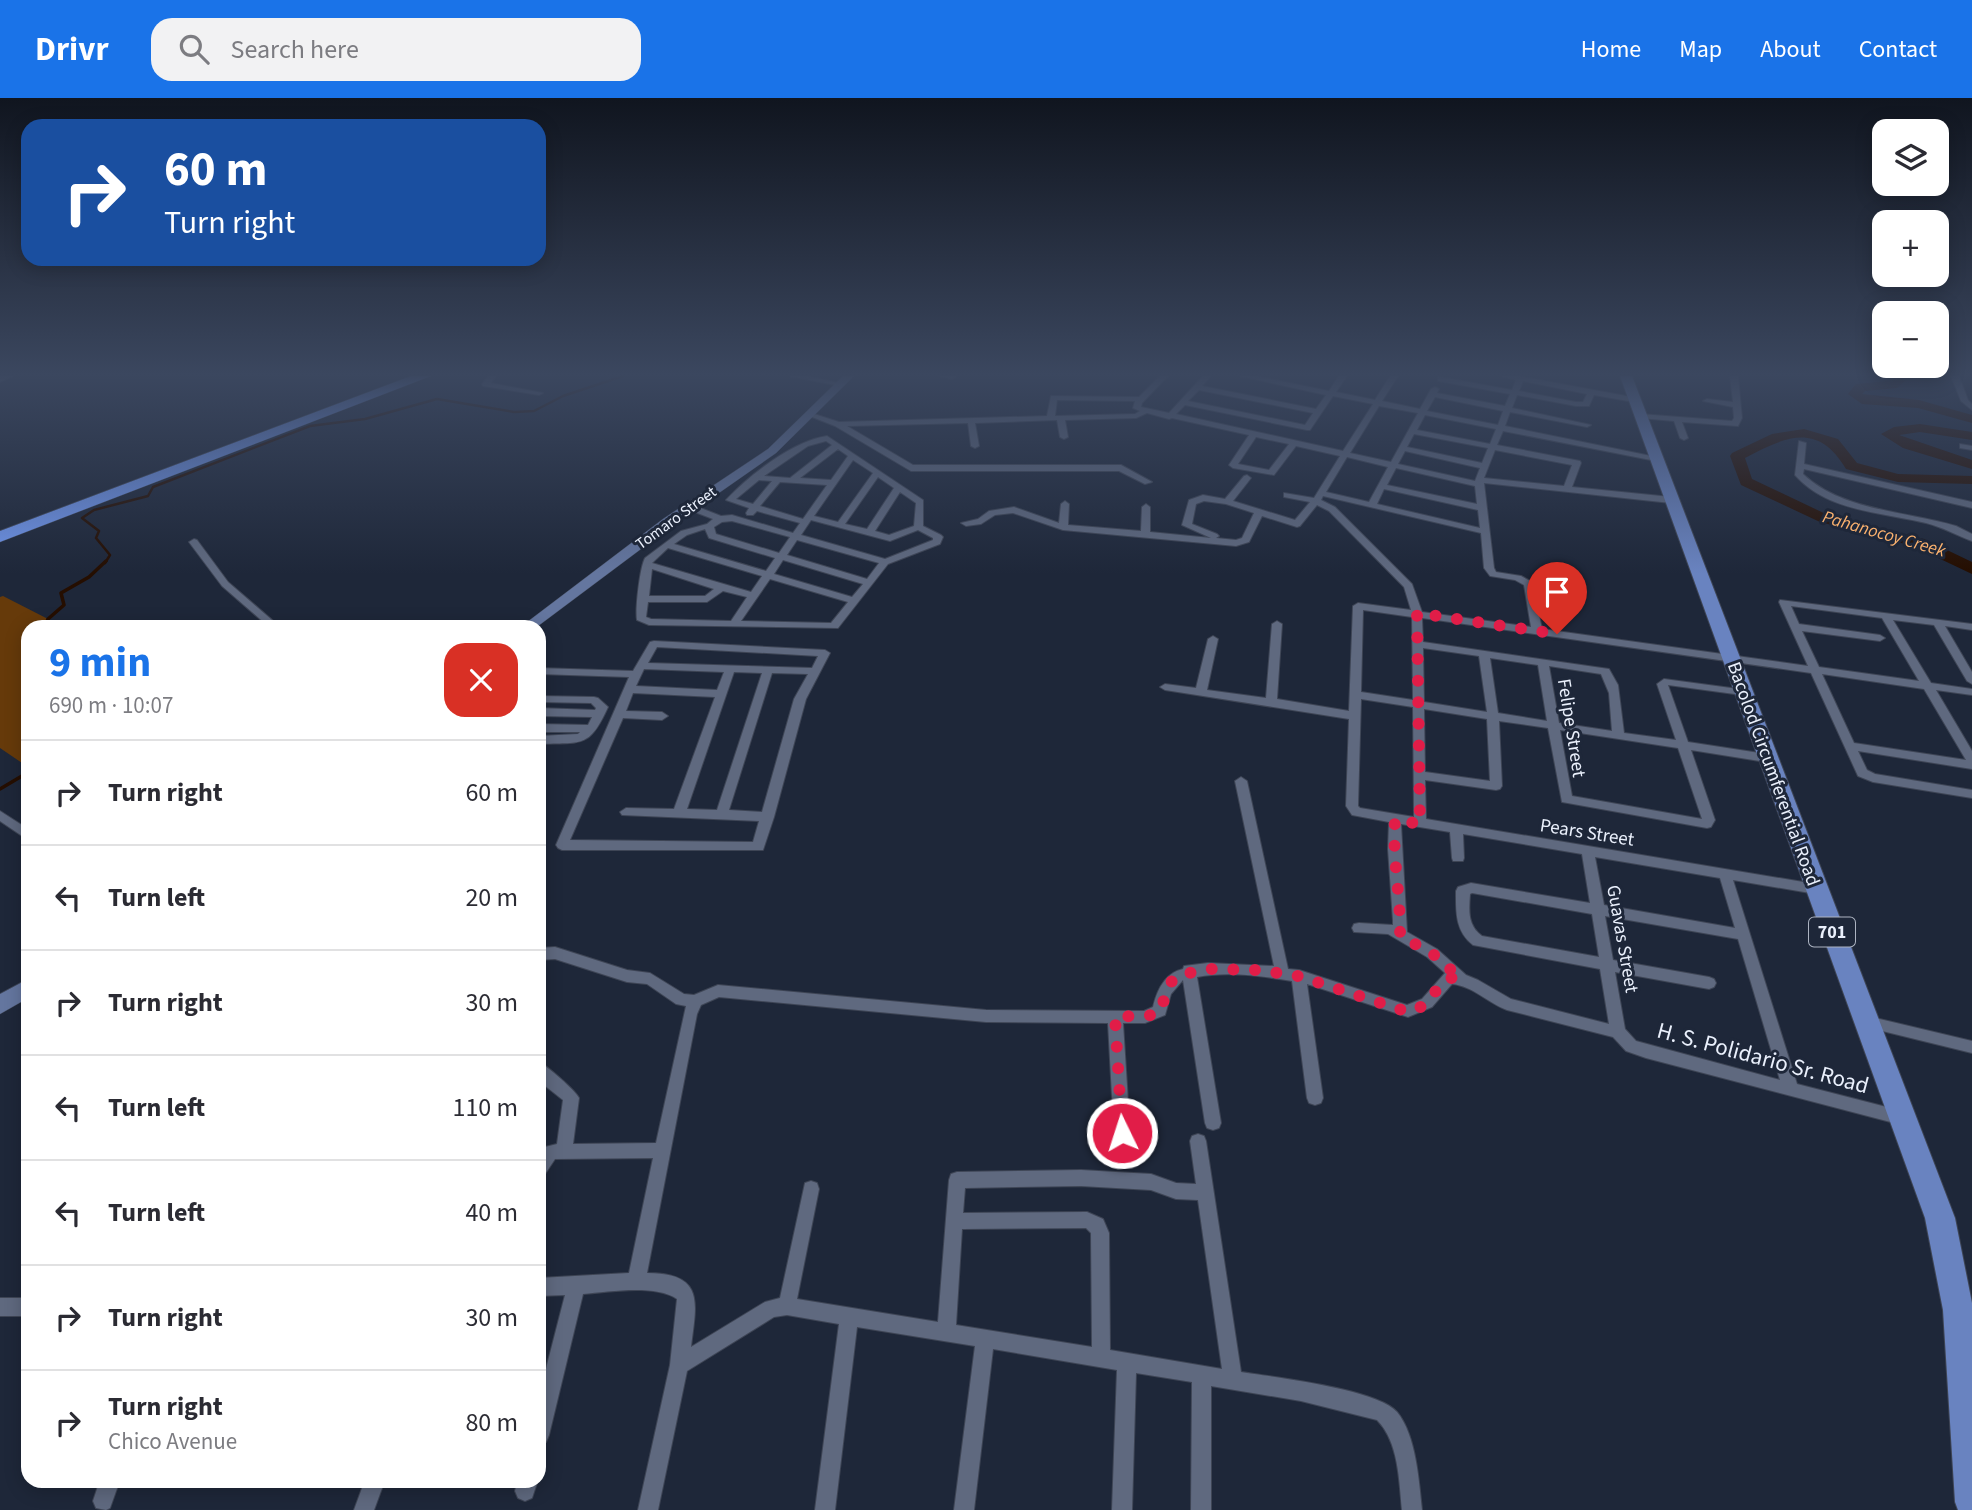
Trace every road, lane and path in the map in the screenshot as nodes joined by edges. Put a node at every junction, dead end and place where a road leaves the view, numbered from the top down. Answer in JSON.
{"nodes":[{"id":1,"x":249,"y":442,"type":"edge"},
{"id":2,"x":250,"y":442,"type":"edge"},
{"id":3,"x":782,"y":442,"type":"edge"},
{"id":4,"x":810,"y":442,"type":"edge"},
{"id":5,"x":833,"y":442,"type":"edge"},
{"id":6,"x":868,"y":442,"type":"edge"},
{"id":7,"x":974,"y":442,"type":"edge"},
{"id":8,"x":1250,"y":442,"type":"edge"},
{"id":9,"x":1280,"y":442,"type":"edge"},
{"id":10,"x":1352,"y":442,"type":"edge"},
{"id":11,"x":1405,"y":442,"type":"edge"},
{"id":12,"x":1461,"y":442,"type":"edge"},
{"id":13,"x":1495,"y":442,"type":"edge"},
{"id":14,"x":1567,"y":442,"type":"edge"},
{"id":15,"x":1650,"y":442,"type":"edge"},
{"id":16,"x":1802,"y":443,"type":"dead end"},
{"id":17,"x":838,"y":445,"type":"junction"},
{"id":18,"x":1293,"y":445,"type":"junction"},
{"id":19,"x":975,"y":446,"type":"dead end"},
{"id":20,"x":1402,"y":448,"type":"junction"},
{"id":21,"x":1492,"y":448,"type":"junction"},
{"id":22,"x":231,"y":449,"type":"junction"},
{"id":23,"x":852,"y":456,"type":"junction"},
{"id":24,"x":1343,"y":456,"type":"junction"},
{"id":25,"x":1656,"y":459,"type":"junction"},
{"id":26,"x":1799,"y":465,"type":"junction"},
{"id":27,"x":1483,"y":466,"type":"junction"},
{"id":28,"x":1391,"y":467,"type":"junction"},
{"id":29,"x":877,"y":473,"type":"junction"},
{"id":30,"x":760,"y":478,"type":"junction"},
{"id":31,"x":1247,"y":478,"type":"dead end"},
{"id":32,"x":778,"y":480,"type":"junction"},
{"id":33,"x":792,"y":480,"type":"junction"},
{"id":34,"x":1148,"y":482,"type":"dead end"},
{"id":35,"x":1479,"y":482,"type":"junction"},
{"id":36,"x":832,"y":483,"type":"junction"},
{"id":37,"x":1381,"y":486,"type":"junction"},
{"id":38,"x":899,"y":487,"type":"junction"},
{"id":39,"x":1567,"y":490,"type":"junction"},
{"id":40,"x":1287,"y":495,"type":"dead end"},
{"id":41,"x":1318,"y":497,"type":"junction"},
{"id":42,"x":1671,"y":500,"type":"junction"},
{"id":43,"x":1227,"y":502,"type":"junction"},
{"id":44,"x":1065,"y":505,"type":"dead end"},
{"id":45,"x":1972,"y":505,"type":"edge"},
{"id":46,"x":1371,"y":506,"type":"junction"},
{"id":47,"x":690,"y":507,"type":"junction"},
{"id":48,"x":1146,"y":507,"type":"dead end"},
{"id":49,"x":755,"y":508,"type":"junction"},
{"id":50,"x":1483,"y":508,"type":"junction"},
{"id":51,"x":1259,"y":512,"type":"junction"},
{"id":52,"x":720,"y":519,"type":"junction"},
{"id":53,"x":807,"y":519,"type":"junction"},
{"id":54,"x":743,"y":522,"type":"junction"},
{"id":55,"x":966,"y":523,"type":"dead end"},
{"id":56,"x":840,"y":525,"type":"junction"},
{"id":57,"x":709,"y":526,"type":"junction"},
{"id":58,"x":918,"y":527,"type":"junction"},
{"id":59,"x":1063,"y":527,"type":"junction"},
{"id":60,"x":1486,"y":532,"type":"junction"},
{"id":61,"x":869,"y":533,"type":"junction"},
{"id":62,"x":1145,"y":533,"type":"junction"},
{"id":63,"x":0,"y":536,"type":"edge"},
{"id":64,"x":795,"y":536,"type":"junction"},
{"id":65,"x":1972,"y":538,"type":"edge"},
{"id":66,"x":1218,"y":541,"type":"junction"},
{"id":67,"x":194,"y":542,"type":"dead end"},
{"id":68,"x":668,"y":545,"type":"junction"},
{"id":69,"x":780,"y":556,"type":"junction"},
{"id":70,"x":885,"y":562,"type":"junction"},
{"id":71,"x":646,"y":564,"type":"junction"},
{"id":72,"x":767,"y":577,"type":"junction"},
{"id":73,"x":868,"y":582,"type":"junction"},
{"id":74,"x":721,"y":588,"type":"junction"},
{"id":75,"x":753,"y":596,"type":"junction"},
{"id":76,"x":642,"y":599,"type":"junction"},
{"id":77,"x":854,"y":601,"type":"junction"},
{"id":78,"x":1417,"y":613,"type":"junction"},
{"id":79,"x":1886,"y":616,"type":"junction"},
{"id":80,"x":267,"y":620,"type":"edge"},
{"id":81,"x":537,"y":620,"type":"edge"},
{"id":82,"x":1937,"y":622,"type":"junction"},
{"id":83,"x":734,"y":623,"type":"junction"},
{"id":84,"x":1277,"y":624,"type":"dead end"},
{"id":85,"x":1972,"y":626,"type":"edge"},
{"id":86,"x":1795,"y":627,"type":"junction"},
{"id":87,"x":1537,"y":631,"type":"junction"},
{"id":88,"x":1880,"y":638,"type":"dead end"},
{"id":89,"x":1213,"y":639,"type":"dead end"},
{"id":90,"x":1418,"y":644,"type":"junction"},
{"id":91,"x":1484,"y":654,"type":"junction"},
{"id":92,"x":1730,"y":657,"type":"junction"},
{"id":93,"x":1543,"y":662,"type":"junction"},
{"id":94,"x":730,"y":669,"type":"junction"},
{"id":95,"x":1813,"y":669,"type":"junction"},
{"id":96,"x":638,"y":670,"type":"junction"},
{"id":97,"x":768,"y":670,"type":"junction"},
{"id":98,"x":546,"y":671,"type":"edge"},
{"id":99,"x":813,"y":671,"type":"junction"},
{"id":100,"x":1972,"y":681,"type":"edge"},
{"id":101,"x":1924,"y":684,"type":"junction"},
{"id":102,"x":1165,"y":687,"type":"dead end"},
{"id":103,"x":629,"y":689,"type":"junction"},
{"id":104,"x":1201,"y":691,"type":"junction"},
{"id":105,"x":1742,"y":692,"type":"junction"},
{"id":106,"x":1972,"y":692,"type":"edge"},
{"id":107,"x":722,"y":694,"type":"junction"},
{"id":108,"x":1355,"y":695,"type":"junction"},
{"id":109,"x":546,"y":699,"type":"edge"},
{"id":110,"x":1271,"y":702,"type":"junction"},
{"id":111,"x":1418,"y":705,"type":"junction"},
{"id":112,"x":546,"y":712,"type":"edge"},
{"id":113,"x":600,"y":714,"type":"junction"},
{"id":114,"x":618,"y":715,"type":"junction"},
{"id":115,"x":662,"y":716,"type":"dead end"},
{"id":116,"x":1355,"y":716,"type":"junction"},
{"id":117,"x":1493,"y":717,"type":"junction"},
{"id":118,"x":1555,"y":726,"type":"junction"},
{"id":119,"x":546,"y":728,"type":"edge"},
{"id":120,"x":590,"y":730,"type":"junction"},
{"id":121,"x":1619,"y":736,"type":"junction"},
{"id":122,"x":546,"y":740,"type":"edge"},
{"id":123,"x":1682,"y":745,"type":"junction"},
{"id":124,"x":1850,"y":746,"type":"junction"},
{"id":125,"x":1766,"y":758,"type":"junction"},
{"id":126,"x":1972,"y":763,"type":"edge"},
{"id":127,"x":1419,"y":775,"type":"junction"},
{"id":128,"x":1241,"y":781,"type":"dead end"},
{"id":129,"x":1972,"y":794,"type":"edge"},
{"id":130,"x":626,"y":812,"type":"dead end"},
{"id":131,"x":679,"y":813,"type":"junction"},
{"id":132,"x":722,"y":814,"type":"junction"},
{"id":133,"x":0,"y":815,"type":"edge"},
{"id":134,"x":768,"y":817,"type":"junction"},
{"id":135,"x":1395,"y":820,"type":"junction"},
{"id":136,"x":1420,"y":824,"type":"junction"},
{"id":137,"x":21,"y":830,"type":"edge"},
{"id":138,"x":1456,"y":831,"type":"junction"},
{"id":139,"x":1588,"y":852,"type":"junction"},
{"id":140,"x":1458,"y":858,"type":"dead end"},
{"id":141,"x":1725,"y":874,"type":"junction"},
{"id":142,"x":1816,"y":889,"type":"junction"},
{"id":143,"x":1598,"y":910,"type":"junction"},
{"id":144,"x":1359,"y":928,"type":"dead end"},
{"id":145,"x":1741,"y":934,"type":"junction"},
{"id":146,"x":1400,"y":936,"type":"junction"},
{"id":147,"x":546,"y":954,"type":"edge"},
{"id":148,"x":1608,"y":965,"type":"junction"},
{"id":149,"x":1189,"y":970,"type":"junction"},
{"id":150,"x":1282,"y":973,"type":"junction"},
{"id":151,"x":1298,"y":976,"type":"junction"},
{"id":152,"x":1460,"y":978,"type":"junction"},
{"id":153,"x":1709,"y":983,"type":"dead end"},
{"id":154,"x":21,"y":992,"type":"edge"},
{"id":155,"x":695,"y":1001,"type":"junction"},
{"id":156,"x":0,"y":1005,"type":"edge"},
{"id":157,"x":1115,"y":1017,"type":"junction"},
{"id":158,"x":1866,"y":1022,"type":"junction"},
{"id":159,"x":1618,"y":1032,"type":"junction"},
{"id":160,"x":1972,"y":1047,"type":"edge"},
{"id":161,"x":546,"y":1075,"type":"edge"},
{"id":162,"x":1791,"y":1089,"type":"junction"},
{"id":163,"x":1315,"y":1098,"type":"dead end"},
{"id":164,"x":1902,"y":1118,"type":"junction"},
{"id":165,"x":1213,"y":1123,"type":"dead end"},
{"id":166,"x":1122,"y":1133,"type":"dead end"},
{"id":167,"x":1198,"y":1141,"type":"dead end"},
{"id":168,"x":663,"y":1150,"type":"junction"},
{"id":169,"x":564,"y":1152,"type":"junction"},
{"id":170,"x":546,"y":1155,"type":"edge"},
{"id":171,"x":811,"y":1189,"type":"dead end"},
{"id":172,"x":1207,"y":1193,"type":"junction"},
{"id":173,"x":953,"y":1221,"type":"junction"},
{"id":174,"x":636,"y":1282,"type":"junction"},
{"id":175,"x":576,"y":1285,"type":"junction"},
{"id":176,"x":546,"y":1287,"type":"edge"},
{"id":177,"x":787,"y":1306,"type":"junction"},
{"id":178,"x":0,"y":1307,"type":"edge"},
{"id":179,"x":21,"y":1307,"type":"edge"},
{"id":180,"x":849,"y":1316,"type":"junction"},
{"id":181,"x":946,"y":1332,"type":"junction"},
{"id":182,"x":985,"y":1339,"type":"junction"},
{"id":183,"x":1101,"y":1359,"type":"junction"},
{"id":184,"x":1127,"y":1362,"type":"junction"},
{"id":185,"x":679,"y":1365,"type":"junction"},
{"id":186,"x":1202,"y":1374,"type":"junction"},
{"id":187,"x":1233,"y":1379,"type":"junction"},
{"id":188,"x":546,"y":1407,"type":"edge"},
{"id":189,"x":107,"y":1488,"type":"edge"},
{"id":190,"x":372,"y":1488,"type":"edge"},
{"id":191,"x":103,"y":1502,"type":"dead end"},
{"id":192,"x":1972,"y":1502,"type":"edge"},
{"id":193,"x":365,"y":1510,"type":"edge"},
{"id":194,"x":649,"y":1510,"type":"edge"},
{"id":195,"x":825,"y":1510,"type":"edge"},
{"id":196,"x":964,"y":1510,"type":"edge"},
{"id":197,"x":1122,"y":1510,"type":"edge"},
{"id":198,"x":1201,"y":1510,"type":"edge"},
{"id":199,"x":1412,"y":1510,"type":"edge"}],
"edges":[{"from":1,"to":22,"type":"highway"},
{"from":2,"to":22,"type":"highway"},
{"from":3,"to":47,"type":"street","name":"Tomaro Street"},
{"from":4,"to":30,"type":"street"},
{"from":5,"to":17,"type":"street"},
{"from":6,"to":34,"type":"street"},
{"from":7,"to":19,"type":"street"},
{"from":8,"to":18,"type":"street"},
{"from":9,"to":18,"type":"street"},
{"from":10,"to":24,"type":"street"},
{"from":11,"to":20,"type":"street"},
{"from":12,"to":21,"type":"street"},
{"from":13,"to":21,"type":"street"},
{"from":14,"to":25,"type":"street"},
{"from":15,"to":25,"type":"main road","name":"Bacolod Circumferential Road","number":"701"},
{"from":16,"to":26,"type":"street"},
{"from":17,"to":23,"type":"street"},
{"from":17,"to":33,"type":"street"},
{"from":18,"to":24,"type":"street"},
{"from":20,"to":27,"type":"street"},
{"from":20,"to":28,"type":"street"},
{"from":21,"to":27,"type":"street"},
{"from":21,"to":39,"type":"street"},
{"from":22,"to":63,"type":"highway"},
{"from":23,"to":29,"type":"street"},
{"from":23,"to":36,"type":"street"},
{"from":24,"to":28,"type":"street"},
{"from":24,"to":41,"type":"street"},
{"from":25,"to":42,"type":"main road","name":"Bacolod Circumferential Road","number":"701"},
{"from":26,"to":45,"type":"street"},
{"from":26,"to":65,"type":"street"},
{"from":27,"to":35,"type":"street"},
{"from":28,"to":35,"type":"street"},
{"from":28,"to":37,"type":"street"},
{"from":29,"to":38,"type":"street"},
{"from":29,"to":56,"type":"street"},
{"from":30,"to":32,"type":"street"},
{"from":30,"to":49,"type":"street"},
{"from":31,"to":43,"type":"street"},
{"from":32,"to":33,"type":"street"},
{"from":32,"to":49,"type":"street"},
{"from":33,"to":36,"type":"street"},
{"from":35,"to":39,"type":"street"},
{"from":35,"to":50,"type":"street"},
{"from":36,"to":53,"type":"street"},
{"from":37,"to":46,"type":"street"},
{"from":37,"to":50,"type":"street"},
{"from":38,"to":58,"type":"street"},
{"from":38,"to":61,"type":"street"},
{"from":39,"to":42,"type":"street"},
{"from":40,"to":41,"type":"street"},
{"from":41,"to":46,"type":"street"},
{"from":41,"to":51,"type":"street"},
{"from":41,"to":78,"type":"street"},
{"from":42,"to":92,"type":"main road","name":"Bacolod Circumferential Road","number":"701"},
{"from":43,"to":51,"type":"street"},
{"from":43,"to":66,"type":"street"},
{"from":44,"to":59,"type":"street"},
{"from":46,"to":60,"type":"street"},
{"from":47,"to":52,"type":"street"},
{"from":47,"to":81,"type":"street","name":"Tomaro Street"},
{"from":48,"to":62,"type":"street"},
{"from":49,"to":53,"type":"street"},
{"from":49,"to":54,"type":"street"},
{"from":50,"to":60,"type":"street"},
{"from":51,"to":66,"type":"street"},
{"from":52,"to":54,"type":"street"},
{"from":52,"to":57,"type":"street"},
{"from":53,"to":56,"type":"street"},
{"from":53,"to":64,"type":"street"},
{"from":54,"to":64,"type":"street"},
{"from":55,"to":59,"type":"street"},
{"from":56,"to":61,"type":"street"},
{"from":57,"to":68,"type":"street"},
{"from":57,"to":69,"type":"street"},
{"from":58,"to":61,"type":"street"},
{"from":58,"to":70,"type":"street"},
{"from":59,"to":62,"type":"street"},
{"from":60,"to":87,"type":"street"},
{"from":62,"to":66,"type":"street"},
{"from":64,"to":69,"type":"street"},
{"from":64,"to":70,"type":"street"},
{"from":67,"to":80,"type":"street"},
{"from":68,"to":71,"type":"street"},
{"from":68,"to":72,"type":"street"},
{"from":69,"to":72,"type":"street"},
{"from":69,"to":73,"type":"street"},
{"from":70,"to":73,"type":"street"},
{"from":71,"to":74,"type":"street"},
{"from":71,"to":76,"type":"street"},
{"from":72,"to":75,"type":"street"},
{"from":72,"to":77,"type":"street"},
{"from":73,"to":77,"type":"street"},
{"from":74,"to":75,"type":"street"},
{"from":74,"to":76,"type":"street"},
{"from":75,"to":83,"type":"street"},
{"from":76,"to":83,"type":"street"},
{"from":77,"to":83,"type":"street"},
{"from":78,"to":87,"type":"street"},
{"from":78,"to":90,"type":"street"},
{"from":78,"to":108,"type":"street"},
{"from":79,"to":82,"type":"street"},
{"from":79,"to":86,"type":"street"},
{"from":79,"to":101,"type":"street"},
{"from":82,"to":85,"type":"street"},
{"from":82,"to":100,"type":"street"},
{"from":84,"to":110,"type":"street"},
{"from":86,"to":88,"type":"street"},
{"from":86,"to":95,"type":"street"},
{"from":87,"to":92,"type":"street"},
{"from":89,"to":104,"type":"street"},
{"from":90,"to":91,"type":"street"},
{"from":90,"to":111,"type":"street"},
{"from":91,"to":93,"type":"street"},
{"from":91,"to":117,"type":"street"},
{"from":92,"to":95,"type":"street"},
{"from":92,"to":105,"type":"main road","name":"Bacolod Circumferential Road","number":"701"},
{"from":93,"to":118,"type":"street","name":"Felipe Street"},
{"from":93,"to":121,"type":"street"},
{"from":94,"to":96,"type":"street"},
{"from":94,"to":97,"type":"street"},
{"from":94,"to":107,"type":"street"},
{"from":95,"to":101,"type":"street"},
{"from":95,"to":124,"type":"street"},
{"from":96,"to":98,"type":"street"},
{"from":96,"to":99,"type":"street"},
{"from":96,"to":103,"type":"street"},
{"from":97,"to":99,"type":"street"},
{"from":97,"to":132,"type":"street"},
{"from":99,"to":134,"type":"street"},
{"from":101,"to":106,"type":"street"},
{"from":101,"to":126,"type":"street"},
{"from":102,"to":104,"type":"street"},
{"from":103,"to":107,"type":"street"},
{"from":103,"to":114,"type":"street"},
{"from":104,"to":110,"type":"street"},
{"from":105,"to":123,"type":"street"},
{"from":105,"to":125,"type":"main road","name":"Bacolod Circumferential Road","number":"701"},
{"from":107,"to":131,"type":"street"},
{"from":108,"to":111,"type":"street"},
{"from":108,"to":116,"type":"street"},
{"from":109,"to":113,"type":"street"},
{"from":110,"to":116,"type":"street"},
{"from":111,"to":117,"type":"street"},
{"from":111,"to":127,"type":"street"},
{"from":112,"to":113,"type":"street"},
{"from":113,"to":120,"type":"street"},
{"from":114,"to":115,"type":"street"},
{"from":114,"to":134,"type":"street"},
{"from":116,"to":135,"type":"street","name":"Pears Street"},
{"from":117,"to":118,"type":"street"},
{"from":117,"to":127,"type":"street"},
{"from":118,"to":121,"type":"street"},
{"from":118,"to":123,"type":"street","name":"Felipe Street"},
{"from":119,"to":120,"type":"street"},
{"from":120,"to":122,"type":"street"},
{"from":121,"to":123,"type":"street"},
{"from":123,"to":125,"type":"street"},
{"from":124,"to":126,"type":"street"},
{"from":124,"to":129,"type":"street"},
{"from":125,"to":142,"type":"main road","name":"Bacolod Circumferential Road","number":"701"},
{"from":127,"to":136,"type":"street"},
{"from":128,"to":150,"type":"street"},
{"from":130,"to":131,"type":"street"},
{"from":131,"to":132,"type":"street"},
{"from":132,"to":134,"type":"street"},
{"from":133,"to":137,"type":"street"},
{"from":135,"to":136,"type":"street","name":"Pears Street"},
{"from":135,"to":146,"type":"street"},
{"from":136,"to":138,"type":"street","name":"Pears Street"},
{"from":138,"to":139,"type":"street","name":"Pears Street"},
{"from":138,"to":140,"type":"street"},
{"from":139,"to":141,"type":"street","name":"Pears Street"},
{"from":139,"to":143,"type":"street","name":"Guavas Street"},
{"from":141,"to":142,"type":"street","name":"Pears Street"},
{"from":141,"to":145,"type":"street"},
{"from":142,"to":158,"type":"main road","name":"Bacolod Circumferential Road","number":"701"},
{"from":143,"to":145,"type":"street"},
{"from":143,"to":148,"type":"street","name":"Guavas Street"},
{"from":143,"to":148,"type":"street"},
{"from":144,"to":146,"type":"street"},
{"from":145,"to":162,"type":"street"},
{"from":146,"to":152,"type":"street"},
{"from":147,"to":155,"type":"street"},
{"from":148,"to":153,"type":"street"},
{"from":148,"to":159,"type":"street","name":"Guavas Street"},
{"from":149,"to":150,"type":"street"},
{"from":149,"to":157,"type":"street"},
{"from":149,"to":165,"type":"street"},
{"from":150,"to":151,"type":"street"},
{"from":151,"to":152,"type":"street"},
{"from":151,"to":163,"type":"street"},
{"from":152,"to":159,"type":"street"},
{"from":154,"to":156,"type":"street"},
{"from":155,"to":157,"type":"street"},
{"from":155,"to":168,"type":"street"},
{"from":157,"to":166,"type":"street"},
{"from":158,"to":160,"type":"street"},
{"from":158,"to":164,"type":"main road","name":"Bacolod Circumferential Road","number":"701"},
{"from":159,"to":162,"type":"street","name":"H. S. Polidario Sr. Road"},
{"from":161,"to":169,"type":"street"},
{"from":162,"to":164,"type":"street","name":"H. S. Polidario Sr. Road"},
{"from":164,"to":192,"type":"main road","name":"Bacolod Circumferential Road","number":"701"},
{"from":167,"to":172,"type":"street"},
{"from":168,"to":169,"type":"street"},
{"from":168,"to":174,"type":"street"},
{"from":169,"to":170,"type":"street"},
{"from":171,"to":177,"type":"street"},
{"from":172,"to":173,"type":"street"},
{"from":172,"to":187,"type":"street"},
{"from":173,"to":181,"type":"street"},
{"from":173,"to":183,"type":"street"},
{"from":174,"to":175,"type":"street"},
{"from":174,"to":185,"type":"street"},
{"from":175,"to":176,"type":"street"},
{"from":175,"to":188,"type":"street"},
{"from":177,"to":180,"type":"street"},
{"from":177,"to":185,"type":"street"},
{"from":178,"to":179,"type":"street"},
{"from":180,"to":181,"type":"street"},
{"from":180,"to":195,"type":"street"},
{"from":181,"to":182,"type":"street"},
{"from":182,"to":183,"type":"street"},
{"from":182,"to":196,"type":"street"},
{"from":183,"to":184,"type":"street"},
{"from":184,"to":186,"type":"street"},
{"from":184,"to":197,"type":"street"},
{"from":185,"to":194,"type":"street"},
{"from":186,"to":187,"type":"street"},
{"from":186,"to":198,"type":"street"},
{"from":187,"to":199,"type":"street"},
{"from":189,"to":191,"type":"street"},
{"from":190,"to":193,"type":"street"}]}
